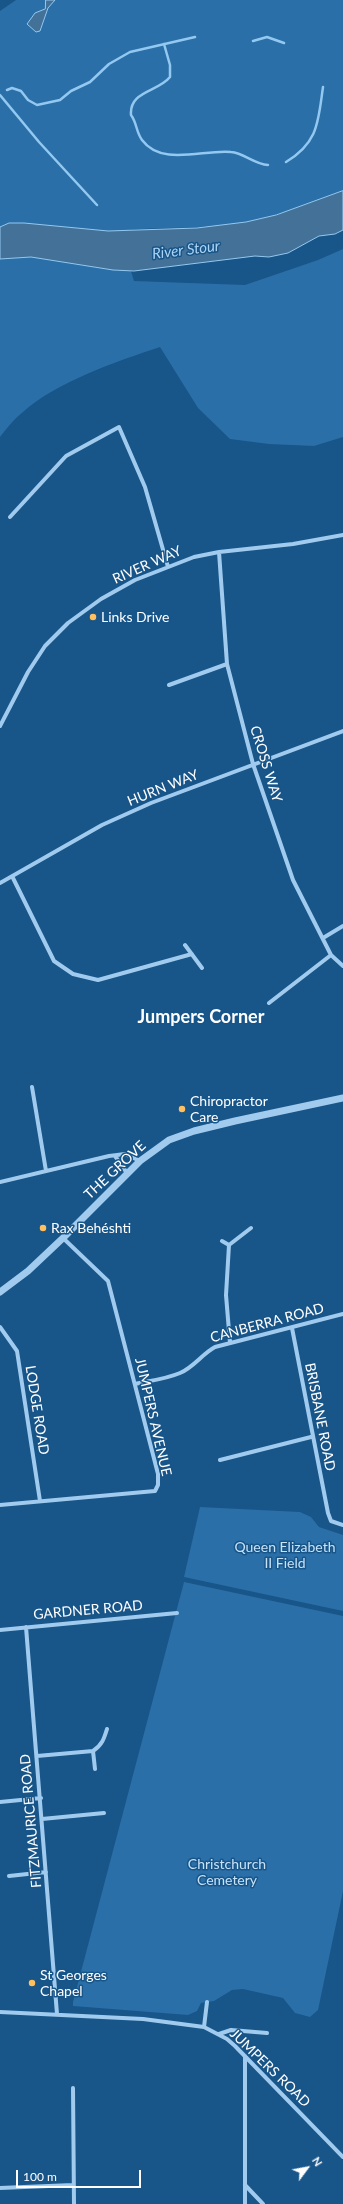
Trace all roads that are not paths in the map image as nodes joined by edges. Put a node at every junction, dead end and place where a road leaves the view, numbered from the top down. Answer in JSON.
{"nodes":[{"id":1,"x":10,"y":517,"type":"dead end"},
{"id":2,"x":343,"y":536,"type":"edge"},
{"id":3,"x":219,"y":552,"type":"junction"},
{"id":4,"x":168,"y":567,"type":"junction"},
{"id":5,"x":227,"y":664,"type":"junction"},
{"id":6,"x":169,"y":685,"type":"dead end"},
{"id":7,"x":0,"y":726,"type":"edge"},
{"id":8,"x":343,"y":731,"type":"edge"},
{"id":9,"x":253,"y":764,"type":"junction"},
{"id":10,"x":12,"y":876,"type":"junction"},
{"id":11,"x":0,"y":883,"type":"edge"},
{"id":12,"x":343,"y":926,"type":"edge"},
{"id":13,"x":323,"y":938,"type":"junction"},
{"id":14,"x":185,"y":944,"type":"dead end"},
{"id":15,"x":192,"y":954,"type":"junction"},
{"id":16,"x":331,"y":955,"type":"junction"},
{"id":17,"x":343,"y":966,"type":"edge"},
{"id":18,"x":202,"y":968,"type":"dead end"},
{"id":19,"x":269,"y":1002,"type":"dead end"},
{"id":20,"x":32,"y":1087,"type":"dead end"},
{"id":21,"x":343,"y":1098,"type":"edge"},
{"id":22,"x":115,"y":1156,"type":"junction"},
{"id":23,"x":140,"y":1161,"type":"junction"},
{"id":24,"x":46,"y":1171,"type":"junction"},
{"id":25,"x":127,"y":1173,"type":"junction"},
{"id":26,"x":0,"y":1182,"type":"edge"},
{"id":27,"x":251,"y":1228,"type":"dead end"},
{"id":28,"x":63,"y":1238,"type":"junction"},
{"id":29,"x":222,"y":1241,"type":"dead end"},
{"id":30,"x":229,"y":1245,"type":"junction"},
{"id":31,"x":0,"y":1292,"type":"edge"},
{"id":32,"x":343,"y":1314,"type":"edge"},
{"id":33,"x":0,"y":1327,"type":"edge"},
{"id":34,"x":292,"y":1328,"type":"junction"},
{"id":35,"x":230,"y":1343,"type":"junction"},
{"id":36,"x":135,"y":1384,"type":"junction"},
{"id":37,"x":311,"y":1437,"type":"junction"},
{"id":38,"x":220,"y":1460,"type":"dead end"},
{"id":39,"x":40,"y":1501,"type":"junction"},
{"id":40,"x":0,"y":1505,"type":"edge"},
{"id":41,"x":343,"y":1525,"type":"edge"},
{"id":42,"x":177,"y":1613,"type":"dead end"},
{"id":43,"x":26,"y":1627,"type":"junction"},
{"id":44,"x":0,"y":1630,"type":"edge"},
{"id":45,"x":106,"y":1729,"type":"dead end"},
{"id":46,"x":93,"y":1751,"type":"junction"},
{"id":47,"x":37,"y":1756,"type":"junction"},
{"id":48,"x":95,"y":1769,"type":"dead end"},
{"id":49,"x":41,"y":1798,"type":"junction"},
{"id":50,"x":0,"y":1802,"type":"edge"},
{"id":51,"x":104,"y":1813,"type":"dead end"},
{"id":52,"x":42,"y":1819,"type":"junction"},
{"id":53,"x":46,"y":1872,"type":"junction"},
{"id":54,"x":9,"y":1876,"type":"dead end"},
{"id":55,"x":207,"y":2002,"type":"dead end"},
{"id":56,"x":0,"y":2012,"type":"edge"},
{"id":57,"x":57,"y":2014,"type":"junction"},
{"id":58,"x":204,"y":2027,"type":"junction"},
{"id":59,"x":267,"y":2033,"type":"dead end"},
{"id":60,"x":219,"y":2034,"type":"junction"},
{"id":61,"x":245,"y":2056,"type":"junction"},
{"id":62,"x":73,"y":2088,"type":"dead end"},
{"id":63,"x":343,"y":2156,"type":"edge"},
{"id":64,"x":73,"y":2185,"type":"junction"},
{"id":65,"x":244,"y":2185,"type":"junction"},
{"id":66,"x":0,"y":2188,"type":"edge"},
{"id":67,"x":74,"y":2204,"type":"edge"},
{"id":68,"x":245,"y":2204,"type":"edge"},
{"id":69,"x":263,"y":2204,"type":"edge"}],
"edges":[{"from":1,"to":4,"type":"street"},
{"from":2,"to":3,"type":"street","name":"RIVER WAY"},
{"from":3,"to":4,"type":"street","name":"RIVER WAY"},
{"from":3,"to":5,"type":"street","name":"CROSS WAY"},
{"from":4,"to":7,"type":"street","name":"RIVER WAY"},
{"from":5,"to":6,"type":"street"},
{"from":5,"to":9,"type":"street","name":"CROSS WAY"},
{"from":8,"to":9,"type":"street","name":"HURN WAY"},
{"from":9,"to":10,"type":"street","name":"HURN WAY"},
{"from":9,"to":13,"type":"street","name":"CROSS WAY"},
{"from":10,"to":11,"type":"street","name":"HURN WAY"},
{"from":10,"to":15,"type":"street"},
{"from":12,"to":13,"type":"street"},
{"from":13,"to":16,"type":"street","name":"CROSS WAY"},
{"from":14,"to":15,"type":"street"},
{"from":15,"to":18,"type":"street"},
{"from":16,"to":17,"type":"street","name":"CROSS WAY"},
{"from":16,"to":19,"type":"street"},
{"from":20,"to":24,"type":"street"},
{"from":21,"to":23,"type":"street","name":"THE GROVE"},
{"from":22,"to":23,"type":"street"},
{"from":22,"to":24,"type":"street"},
{"from":22,"to":25,"type":"street"},
{"from":23,"to":25,"type":"street","name":"THE GROVE"},
{"from":24,"to":26,"type":"street"},
{"from":25,"to":28,"type":"street","name":"THE GROVE"},
{"from":27,"to":30,"type":"street"},
{"from":28,"to":31,"type":"street","name":"THE GROVE"},
{"from":28,"to":36,"type":"street","name":"JUMPERS AVENUE"},
{"from":29,"to":30,"type":"street"},
{"from":30,"to":35,"type":"street"},
{"from":32,"to":34,"type":"street","name":"CANBERRA ROAD"},
{"from":33,"to":39,"type":"street","name":"LODGE ROAD"},
{"from":34,"to":35,"type":"street","name":"CANBERRA ROAD"},
{"from":34,"to":37,"type":"street","name":"BRISBANE ROAD"},
{"from":35,"to":36,"type":"street","name":"CANBERRA ROAD"},
{"from":36,"to":39,"type":"street","name":"JUMPERS AVENUE"},
{"from":37,"to":38,"type":"street"},
{"from":37,"to":41,"type":"street","name":"BRISBANE ROAD"},
{"from":39,"to":40,"type":"street","name":"JUMPERS AVENUE"},
{"from":42,"to":43,"type":"street","name":"GARDNER ROAD"},
{"from":43,"to":44,"type":"street","name":"GARDNER ROAD"},
{"from":43,"to":47,"type":"street","name":"FITZMAURICE ROAD"},
{"from":45,"to":46,"type":"street"},
{"from":46,"to":47,"type":"street"},
{"from":46,"to":48,"type":"street"},
{"from":47,"to":49,"type":"street","name":"FITZMAURICE ROAD"},
{"from":49,"to":50,"type":"street"},
{"from":49,"to":52,"type":"street","name":"FITZMAURICE ROAD"},
{"from":51,"to":52,"type":"street"},
{"from":52,"to":53,"type":"street","name":"FITZMAURICE ROAD"},
{"from":53,"to":54,"type":"street"},
{"from":53,"to":57,"type":"street","name":"FITZMAURICE ROAD"},
{"from":55,"to":58,"type":"street"},
{"from":56,"to":57,"type":"street","name":"JUMPERS ROAD"},
{"from":57,"to":58,"type":"street","name":"JUMPERS ROAD"},
{"from":58,"to":60,"type":"street","name":"JUMPERS ROAD"},
{"from":59,"to":60,"type":"street"},
{"from":60,"to":61,"type":"street","name":"JUMPERS ROAD"},
{"from":61,"to":63,"type":"street","name":"JUMPERS ROAD"},
{"from":61,"to":65,"type":"street"},
{"from":62,"to":64,"type":"street"},
{"from":64,"to":66,"type":"street"},
{"from":64,"to":67,"type":"street"},
{"from":65,"to":68,"type":"street"},
{"from":65,"to":69,"type":"street"}]}
